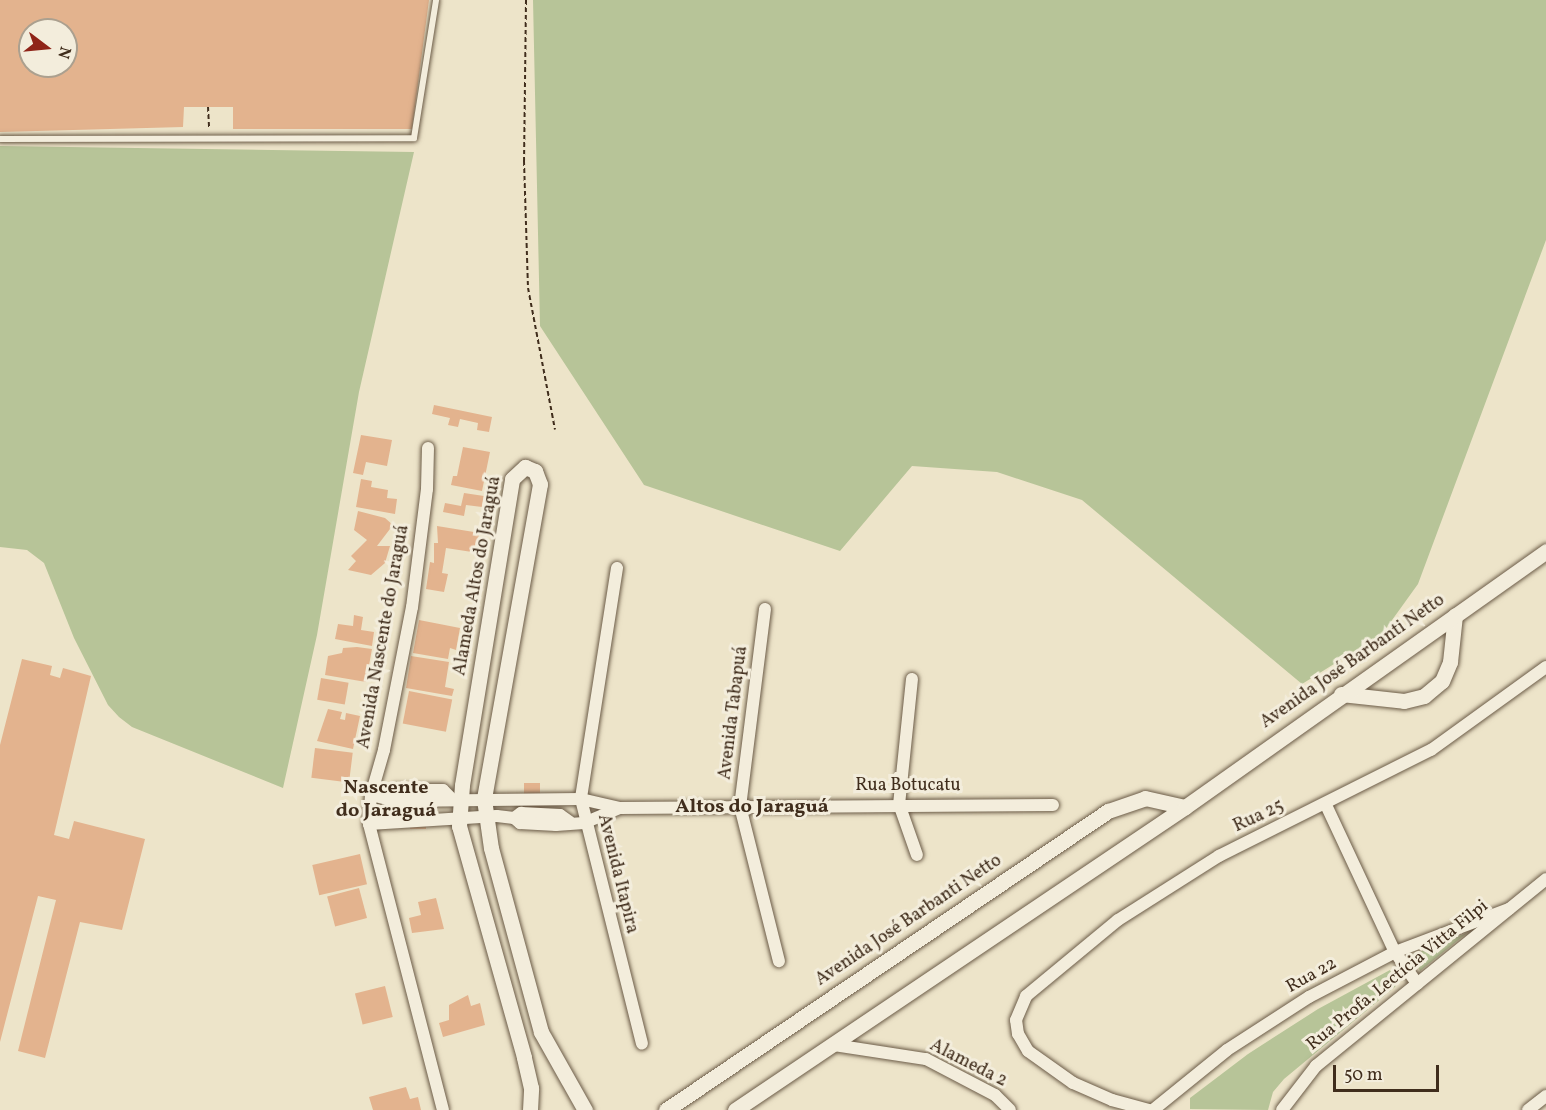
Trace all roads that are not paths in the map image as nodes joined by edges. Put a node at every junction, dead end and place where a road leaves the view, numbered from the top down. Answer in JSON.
{"nodes":[{"id":1,"x":436,"y":0,"type":"edge"},
{"id":2,"x":0,"y":139,"type":"edge"},
{"id":3,"x":428,"y":448,"type":"dead end"},
{"id":4,"x":1546,"y":551,"type":"edge"},
{"id":5,"x":616,"y":568,"type":"dead end"},
{"id":6,"x":765,"y":609,"type":"dead end"},
{"id":7,"x":1455,"y":615,"type":"junction"},
{"id":8,"x":1546,"y":667,"type":"edge"},
{"id":9,"x":912,"y":679,"type":"dead end"},
{"id":10,"x":1341,"y":694,"type":"junction"},
{"id":11,"x":371,"y":795,"type":"junction"},
{"id":12,"x":456,"y":799,"type":"junction"},
{"id":13,"x":484,"y":799,"type":"junction"},
{"id":14,"x":581,"y":799,"type":"junction"},
{"id":15,"x":899,"y":804,"type":"junction"},
{"id":16,"x":1053,"y":805,"type":"dead end"},
{"id":17,"x":1326,"y":805,"type":"junction"},
{"id":18,"x":740,"y":806,"type":"junction"},
{"id":19,"x":1185,"y":807,"type":"junction"},
{"id":20,"x":619,"y":808,"type":"junction"},
{"id":21,"x":487,"y":816,"type":"junction"},
{"id":22,"x":460,"y":818,"type":"junction"},
{"id":23,"x":584,"y":823,"type":"junction"},
{"id":24,"x":369,"y":824,"type":"junction"},
{"id":25,"x":917,"y":855,"type":"dead end"},
{"id":26,"x":1546,"y":879,"type":"edge"},
{"id":27,"x":1509,"y":909,"type":"junction"},
{"id":28,"x":1395,"y":952,"type":"junction"},
{"id":29,"x":779,"y":962,"type":"dead end"},
{"id":30,"x":1417,"y":984,"type":"junction"},
{"id":31,"x":642,"y":1044,"type":"dead end"},
{"id":32,"x":834,"y":1045,"type":"junction"},
{"id":33,"x":1546,"y":1096,"type":"edge"},
{"id":34,"x":443,"y":1110,"type":"edge"},
{"id":35,"x":530,"y":1110,"type":"edge"},
{"id":36,"x":585,"y":1110,"type":"edge"},
{"id":37,"x":666,"y":1110,"type":"edge"},
{"id":38,"x":735,"y":1110,"type":"edge"},
{"id":39,"x":1011,"y":1110,"type":"edge"},
{"id":40,"x":1151,"y":1110,"type":"edge"},
{"id":41,"x":1282,"y":1110,"type":"edge"},
{"id":42,"x":1528,"y":1110,"type":"edge"}],
"edges":[{"from":1,"to":2,"type":"lane"},
{"from":3,"to":11,"type":"street","name":"Avenida Nascente do Jaraguá"},
{"from":4,"to":7,"type":"street","name":"Avenida José Barbanti Netto"},
{"from":5,"to":14,"type":"street","name":"Avenida Itapira"},
{"from":6,"to":18,"type":"street","name":"Avenida Tabapuá"},
{"from":7,"to":10,"type":"street","name":"Avenida José Barbanti Netto"},
{"from":7,"to":10,"type":"street"},
{"from":8,"to":17,"type":"street","name":"Rua 25"},
{"from":9,"to":15,"type":"street"},
{"from":10,"to":19,"type":"street","name":"Avenida José Barbanti Netto"},
{"from":11,"to":12,"type":"street"},
{"from":11,"to":24,"type":"street","name":"Avenida Nascente do Jaraguá"},
{"from":12,"to":13,"type":"street","name":"Rua Botucatu"},
{"from":12,"to":13,"type":"street","name":"Alameda Altos do Jaraguá"},
{"from":12,"to":22,"type":"street","name":"Alameda Altos do Jaraguá"},
{"from":13,"to":14,"type":"street","name":"Rua Botucatu"},
{"from":13,"to":21,"type":"street","name":"Alameda Altos do Jaraguá"},
{"from":14,"to":20,"type":"street","name":"Rua Botucatu"},
{"from":14,"to":23,"type":"street","name":"Avenida Itapira"},
{"from":15,"to":16,"type":"street","name":"Rua Botucatu"},
{"from":15,"to":18,"type":"street","name":"Rua Botucatu"},
{"from":15,"to":25,"type":"street"},
{"from":17,"to":28,"type":"street"},
{"from":17,"to":40,"type":"street","name":"Rua 25"},
{"from":18,"to":20,"type":"street","name":"Rua Botucatu"},
{"from":18,"to":29,"type":"street","name":"Avenida Tabapuá"},
{"from":19,"to":32,"type":"street","name":"Avenida José Barbanti Netto"},
{"from":19,"to":37,"type":"street","name":"Avenida José Barbanti Netto"},
{"from":20,"to":23,"type":"street","name":"Rua Botucatu"},
{"from":21,"to":22,"type":"street"},
{"from":21,"to":23,"type":"street"},
{"from":21,"to":36,"type":"street","name":"Alameda Altos do Jaraguá"},
{"from":22,"to":24,"type":"street"},
{"from":22,"to":35,"type":"street","name":"Alameda Altos do Jaraguá"},
{"from":23,"to":31,"type":"street","name":"Avenida Itapira"},
{"from":24,"to":34,"type":"street","name":"Avenida Nascente do Jaraguá"},
{"from":26,"to":27,"type":"street","name":"Rua Profa. Lectícia Vitta Filpi"},
{"from":27,"to":28,"type":"street","name":"Rua 22"},
{"from":27,"to":30,"type":"street","name":"Rua Profa. Lectícia Vitta Filpi"},
{"from":28,"to":30,"type":"street"},
{"from":28,"to":40,"type":"street","name":"Rua 22"},
{"from":30,"to":41,"type":"street","name":"Rua Profa. Lectícia Vitta Filpi"},
{"from":32,"to":38,"type":"street","name":"Avenida José Barbanti Netto"},
{"from":32,"to":39,"type":"street","name":"Alameda 2"},
{"from":33,"to":42,"type":"street"}]}
